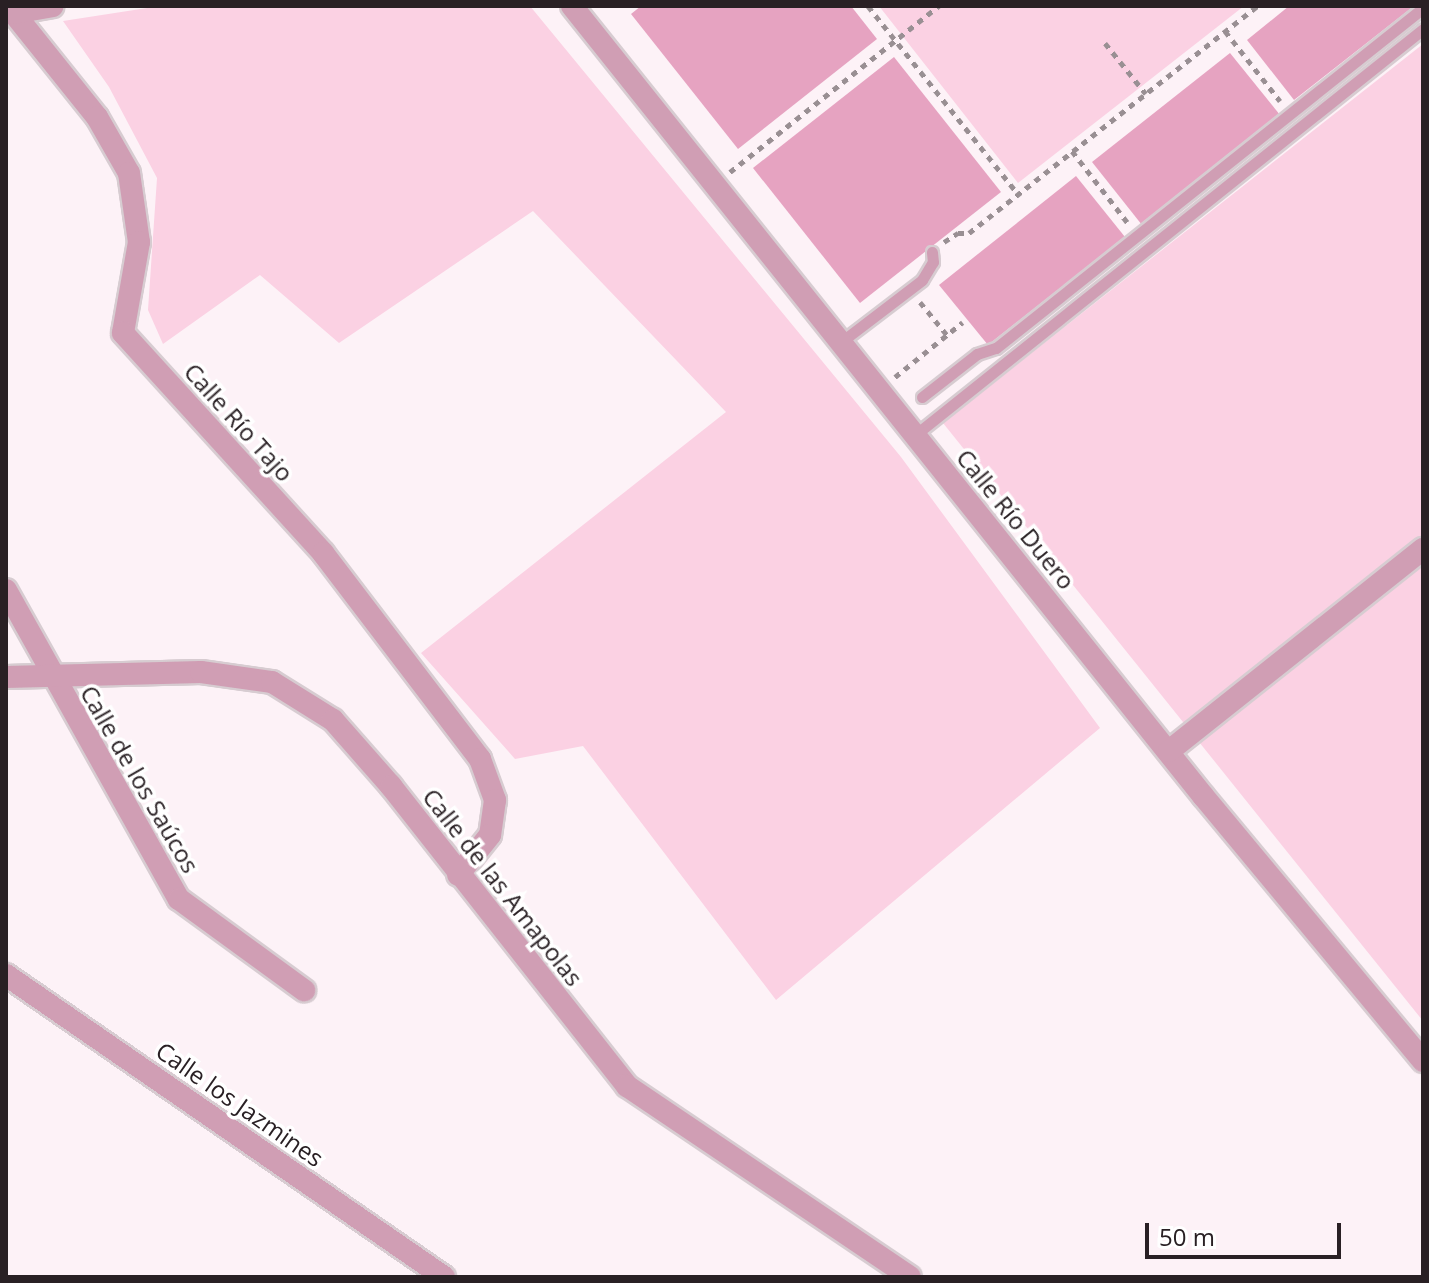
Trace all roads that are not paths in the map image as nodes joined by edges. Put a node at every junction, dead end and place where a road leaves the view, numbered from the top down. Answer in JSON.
{"nodes":[{"id":1,"x":52,"y":6,"type":"edge"},
{"id":2,"x":572,"y":6,"type":"edge"},
{"id":3,"x":1423,"y":8,"type":"edge"},
{"id":4,"x":11,"y":10,"type":"edge"},
{"id":5,"x":1423,"y":29,"type":"edge"},
{"id":6,"x":932,"y":252,"type":"road end"},
{"id":7,"x":841,"y":342,"type":"junction"},
{"id":8,"x":922,"y":397,"type":"dead end"},
{"id":9,"x":915,"y":435,"type":"junction"},
{"id":10,"x":1423,"y":549,"type":"edge"},
{"id":11,"x":6,"y":590,"type":"edge"},
{"id":12,"x":50,"y":675,"type":"junction"},
{"id":13,"x":6,"y":677,"type":"edge"},
{"id":14,"x":1169,"y":751,"type":"junction"},
{"id":15,"x":458,"y":875,"type":"junction"},
{"id":16,"x":6,"y":975,"type":"edge"},
{"id":17,"x":304,"y":990,"type":"dead end"},
{"id":18,"x":1423,"y":1061,"type":"edge"},
{"id":19,"x":444,"y":1277,"type":"edge"},
{"id":20,"x":910,"y":1277,"type":"edge"}],
"edges":[{"from":1,"to":4,"type":"street","name":"Calle Río Tajo"},
{"from":2,"to":7,"type":"street","name":"Calle Río Duero"},
{"from":3,"to":8,"type":"lane"},
{"from":4,"to":15,"type":"street","name":"Calle Río Tajo"},
{"from":5,"to":9,"type":"lane"},
{"from":6,"to":7,"type":"lane"},
{"from":7,"to":9,"type":"street","name":"Calle Río Duero"},
{"from":9,"to":14,"type":"street","name":"Calle Río Duero"},
{"from":10,"to":14,"type":"street"},
{"from":11,"to":12,"type":"street","name":"Calle de los Saúcos"},
{"from":12,"to":13,"type":"street","name":"Calle de las Amapolas"},
{"from":12,"to":15,"type":"street","name":"Calle de las Amapolas"},
{"from":12,"to":17,"type":"street","name":"Calle de los Saúcos"},
{"from":14,"to":18,"type":"street","name":"Calle Río Duero"},
{"from":15,"to":20,"type":"street","name":"Calle de las Amapolas"},
{"from":16,"to":19,"type":"street","name":"Calle los Jazmines"}]}
